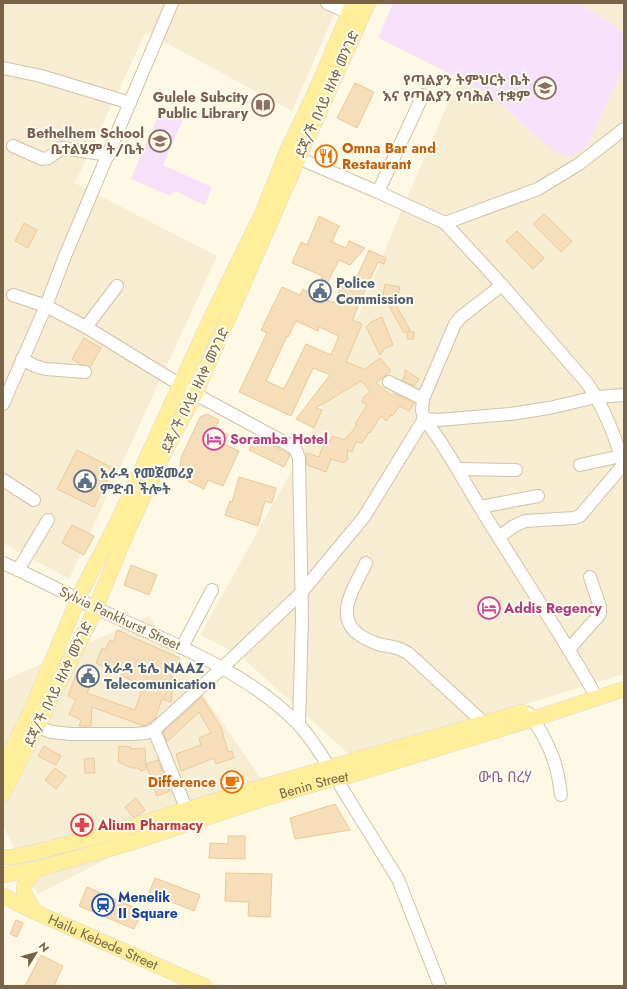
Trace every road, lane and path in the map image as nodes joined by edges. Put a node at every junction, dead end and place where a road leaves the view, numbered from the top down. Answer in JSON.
{"nodes":[{"id":1,"x":172,"y":3,"type":"edge"},
{"id":2,"x":327,"y":3,"type":"edge"},
{"id":3,"x":368,"y":3,"type":"edge"},
{"id":4,"x":351,"y":8,"type":"edge"},
{"id":5,"x":3,"y":68,"type":"edge"},
{"id":6,"x":423,"y":95,"type":"dead end"},
{"id":7,"x":130,"y":103,"type":"junction"},
{"id":8,"x":624,"y":129,"type":"edge"},
{"id":9,"x":13,"y":146,"type":"dead end"},
{"id":10,"x":109,"y":155,"type":"junction"},
{"id":11,"x":292,"y":156,"type":"junction"},
{"id":12,"x":378,"y":192,"type":"junction"},
{"id":13,"x":445,"y":223,"type":"junction"},
{"id":14,"x":502,"y":285,"type":"junction"},
{"id":15,"x":118,"y":286,"type":"dead end"},
{"id":16,"x":13,"y":294,"type":"dead end"},
{"id":17,"x":46,"y":306,"type":"junction"},
{"id":18,"x":86,"y":327,"type":"junction"},
{"id":19,"x":22,"y":359,"type":"junction"},
{"id":20,"x":85,"y":372,"type":"dead end"},
{"id":21,"x":389,"y":382,"type":"dead end"},
{"id":22,"x":181,"y":385,"type":"junction"},
{"id":23,"x":6,"y":386,"type":"edge"},
{"id":24,"x":195,"y":394,"type":"junction"},
{"id":25,"x":624,"y":395,"type":"edge"},
{"id":26,"x":596,"y":397,"type":"junction"},
{"id":27,"x":423,"y":399,"type":"junction"},
{"id":28,"x":3,"y":404,"type":"edge"},
{"id":29,"x":424,"y":419,"type":"junction"},
{"id":30,"x":623,"y":463,"type":"edge"},
{"id":31,"x":580,"y":465,"type":"dead end"},
{"id":32,"x":459,"y":469,"type":"junction"},
{"id":33,"x":516,"y":470,"type":"dead end"},
{"id":34,"x":3,"y":480,"type":"edge"},
{"id":35,"x":538,"y":496,"type":"dead end"},
{"id":36,"x":34,"y":500,"type":"dead end"},
{"id":37,"x":480,"y":507,"type":"junction"},
{"id":38,"x":48,"y":520,"type":"dead end"},
{"id":39,"x":499,"y":537,"type":"junction"},
{"id":40,"x":366,"y":562,"type":"dead end"},
{"id":41,"x":3,"y":563,"type":"edge"},
{"id":42,"x":18,"y":570,"type":"junction"},
{"id":43,"x":590,"y":577,"type":"dead end"},
{"id":44,"x":212,"y":590,"type":"dead end"},
{"id":45,"x":301,"y":592,"type":"junction"},
{"id":46,"x":78,"y":598,"type":"junction"},
{"id":47,"x":96,"y":607,"type":"junction"},
{"id":48,"x":182,"y":648,"type":"junction"},
{"id":49,"x":569,"y":649,"type":"junction"},
{"id":50,"x":222,"y":668,"type":"junction"},
{"id":51,"x":624,"y":678,"type":"edge"},
{"id":52,"x":592,"y":689,"type":"junction"},
{"id":53,"x":624,"y":689,"type":"edge"},
{"id":54,"x":530,"y":715,"type":"junction"},
{"id":55,"x":299,"y":724,"type":"junction"},
{"id":56,"x":37,"y":727,"type":"junction"},
{"id":57,"x":487,"y":728,"type":"junction"},
{"id":58,"x":154,"y":730,"type":"junction"},
{"id":59,"x":3,"y":766,"type":"edge"},
{"id":60,"x":332,"y":773,"type":"junction"},
{"id":61,"x":267,"y":791,"type":"junction"},
{"id":62,"x":3,"y":794,"type":"edge"},
{"id":63,"x":561,"y":795,"type":"dead end"},
{"id":64,"x":187,"y":810,"type":"junction"},
{"id":65,"x":3,"y":857,"type":"edge"},
{"id":66,"x":37,"y":869,"type":"junction"},
{"id":67,"x":3,"y":876,"type":"edge"},
{"id":68,"x":3,"y":896,"type":"edge"},
{"id":69,"x":35,"y":912,"type":"junction"},
{"id":70,"x":204,"y":986,"type":"edge"},
{"id":71,"x":440,"y":986,"type":"edge"}],
"edges":[{"from":1,"to":7,"type":"street"},
{"from":2,"to":4,"type":"street"},
{"from":3,"to":11,"type":"main road","name":"ደጃ/ች በላይ ዘለቀ መንገድ"},
{"from":4,"to":11,"type":"main road"},
{"from":5,"to":7,"type":"street"},
{"from":6,"to":12,"type":"street"},
{"from":7,"to":10,"type":"street"},
{"from":8,"to":13,"type":"street"},
{"from":9,"to":10,"type":"street"},
{"from":10,"to":17,"type":"street"},
{"from":11,"to":12,"type":"street"},
{"from":11,"to":22,"type":"main road"},
{"from":11,"to":24,"type":"main road","name":"ደጃ/ች በላይ ዘለቀ መንገድ"},
{"from":12,"to":13,"type":"street"},
{"from":13,"to":14,"type":"street"},
{"from":14,"to":26,"type":"street"},
{"from":14,"to":27,"type":"street"},
{"from":15,"to":18,"type":"street"},
{"from":16,"to":17,"type":"street"},
{"from":17,"to":18,"type":"street"},
{"from":17,"to":19,"type":"street"},
{"from":18,"to":22,"type":"street"},
{"from":19,"to":20,"type":"street"},
{"from":19,"to":23,"type":"street"},
{"from":21,"to":27,"type":"street"},
{"from":22,"to":24,"type":"street"},
{"from":22,"to":46,"type":"main road"},
{"from":23,"to":28,"type":"street"},
{"from":24,"to":45,"type":"street"},
{"from":24,"to":47,"type":"main road","name":"ደጃ/ች በላይ ዘለቀ መንገድ"},
{"from":25,"to":26,"type":"street"},
{"from":26,"to":29,"type":"street"},
{"from":26,"to":30,"type":"street"},
{"from":27,"to":29,"type":"street"},
{"from":29,"to":32,"type":"street"},
{"from":29,"to":45,"type":"street"},
{"from":30,"to":31,"type":"street"},
{"from":30,"to":39,"type":"street"},
{"from":32,"to":33,"type":"street"},
{"from":32,"to":37,"type":"street"},
{"from":34,"to":36,"type":"street"},
{"from":35,"to":37,"type":"street"},
{"from":37,"to":39,"type":"street"},
{"from":38,"to":42,"type":"street"},
{"from":39,"to":49,"type":"street"},
{"from":40,"to":57,"type":"street"},
{"from":41,"to":42,"type":"street","name":"Sylvia Pankhurst Street"},
{"from":42,"to":46,"type":"street","name":"Sylvia Pankhurst Street"},
{"from":43,"to":49,"type":"street"},
{"from":44,"to":48,"type":"street"},
{"from":45,"to":50,"type":"street"},
{"from":45,"to":55,"type":"street"},
{"from":46,"to":47,"type":"street","name":"Sylvia Pankhurst Street"},
{"from":46,"to":59,"type":"main road"},
{"from":47,"to":48,"type":"street","name":"Sylvia Pankhurst Street"},
{"from":47,"to":56,"type":"main road","name":"ደጃ/ች በላይ ዘለቀ መንገድ"},
{"from":48,"to":50,"type":"street","name":"Sylvia Pankhurst Street"},
{"from":49,"to":52,"type":"street"},
{"from":50,"to":55,"type":"street","name":"Sylvia Pankhurst Street"},
{"from":50,"to":58,"type":"street"},
{"from":51,"to":52,"type":"main road","name":"Benin Street"},
{"from":52,"to":54,"type":"main road","name":"Benin Street"},
{"from":53,"to":54,"type":"main road","name":"Benin Street"},
{"from":54,"to":57,"type":"main road","name":"Benin Street"},
{"from":54,"to":63,"type":"street"},
{"from":55,"to":60,"type":"street","name":"Sylvia Pankhurst Street"},
{"from":56,"to":58,"type":"street"},
{"from":56,"to":62,"type":"main road","name":"ደጃ/ች በላይ ዘለቀ መንገድ"},
{"from":57,"to":60,"type":"main road","name":"Benin Street"},
{"from":58,"to":64,"type":"street"},
{"from":60,"to":61,"type":"main road","name":"Benin Street"},
{"from":60,"to":71,"type":"street","name":"Sylvia Pankhurst Street"},
{"from":61,"to":64,"type":"main road","name":"Benin Street"},
{"from":61,"to":66,"type":"main road","name":"Benin Street"},
{"from":64,"to":65,"type":"main road","name":"Benin Street"},
{"from":66,"to":67,"type":"main road","name":"Benin Street"},
{"from":66,"to":69,"type":"main road"},
{"from":68,"to":69,"type":"main road","name":"Hailu Kebede Street"},
{"from":69,"to":70,"type":"main road","name":"Hailu Kebede Street"}]}
